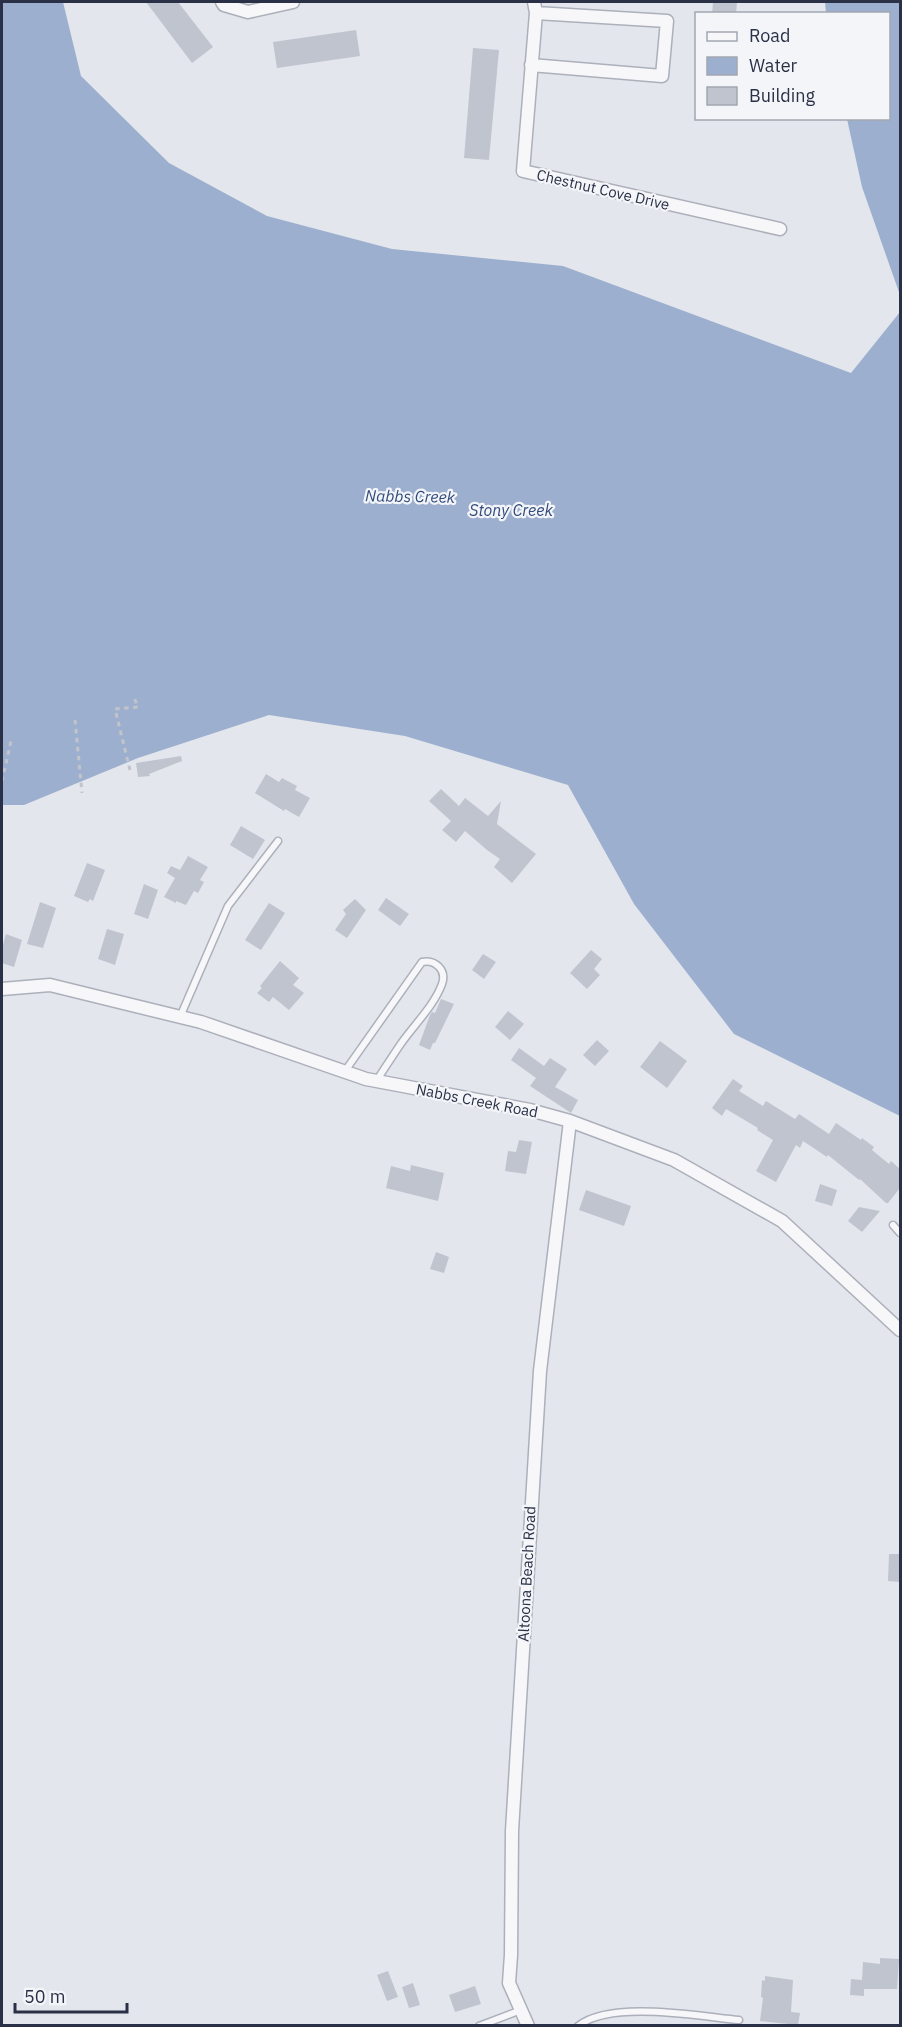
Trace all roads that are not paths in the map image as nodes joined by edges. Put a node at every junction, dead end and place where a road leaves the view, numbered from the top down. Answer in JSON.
{"nodes":[{"id":1,"x":222,"y":2,"type":"edge"},
{"id":2,"x":293,"y":2,"type":"edge"},
{"id":3,"x":535,"y":7,"type":"edge"},
{"id":4,"x":531,"y":65,"type":"junction"},
{"id":5,"x":780,"y":230,"type":"dead end"},
{"id":6,"x":278,"y":841,"type":"dead end"},
{"id":7,"x":2,"y":989,"type":"edge"},
{"id":8,"x":180,"y":1017,"type":"junction"},
{"id":9,"x":345,"y":1071,"type":"junction"},
{"id":10,"x":377,"y":1080,"type":"junction"},
{"id":11,"x":570,"y":1121,"type":"junction"},
{"id":12,"x":893,"y":1225,"type":"dead end"},
{"id":13,"x":900,"y":1233,"type":"edge"},
{"id":14,"x":900,"y":1330,"type":"edge"},
{"id":15,"x":521,"y":2010,"type":"junction"},
{"id":16,"x":739,"y":2020,"type":"dead end"},
{"id":17,"x":479,"y":2025,"type":"edge"},
{"id":18,"x":528,"y":2025,"type":"edge"},
{"id":19,"x":578,"y":2025,"type":"edge"}],
"edges":[{"from":1,"to":2,"type":"street"},
{"from":3,"to":4,"type":"street","name":"Chestnut Cove Drive"},
{"from":3,"to":4,"type":"street"},
{"from":4,"to":5,"type":"street","name":"Chestnut Cove Drive"},
{"from":6,"to":8,"type":"lane"},
{"from":7,"to":8,"type":"street","name":"Nabbs Creek Road"},
{"from":8,"to":9,"type":"street","name":"Nabbs Creek Road"},
{"from":9,"to":10,"type":"street","name":"Nabbs Creek Road"},
{"from":9,"to":10,"type":"lane"},
{"from":10,"to":11,"type":"street","name":"Nabbs Creek Road"},
{"from":11,"to":14,"type":"street","name":"Nabbs Creek Road"},
{"from":11,"to":15,"type":"street","name":"Altoona Beach Road"},
{"from":12,"to":13,"type":"lane"},
{"from":15,"to":17,"type":"lane"},
{"from":15,"to":18,"type":"street","name":"Altoona Beach Road"},
{"from":16,"to":19,"type":"lane"}]}
